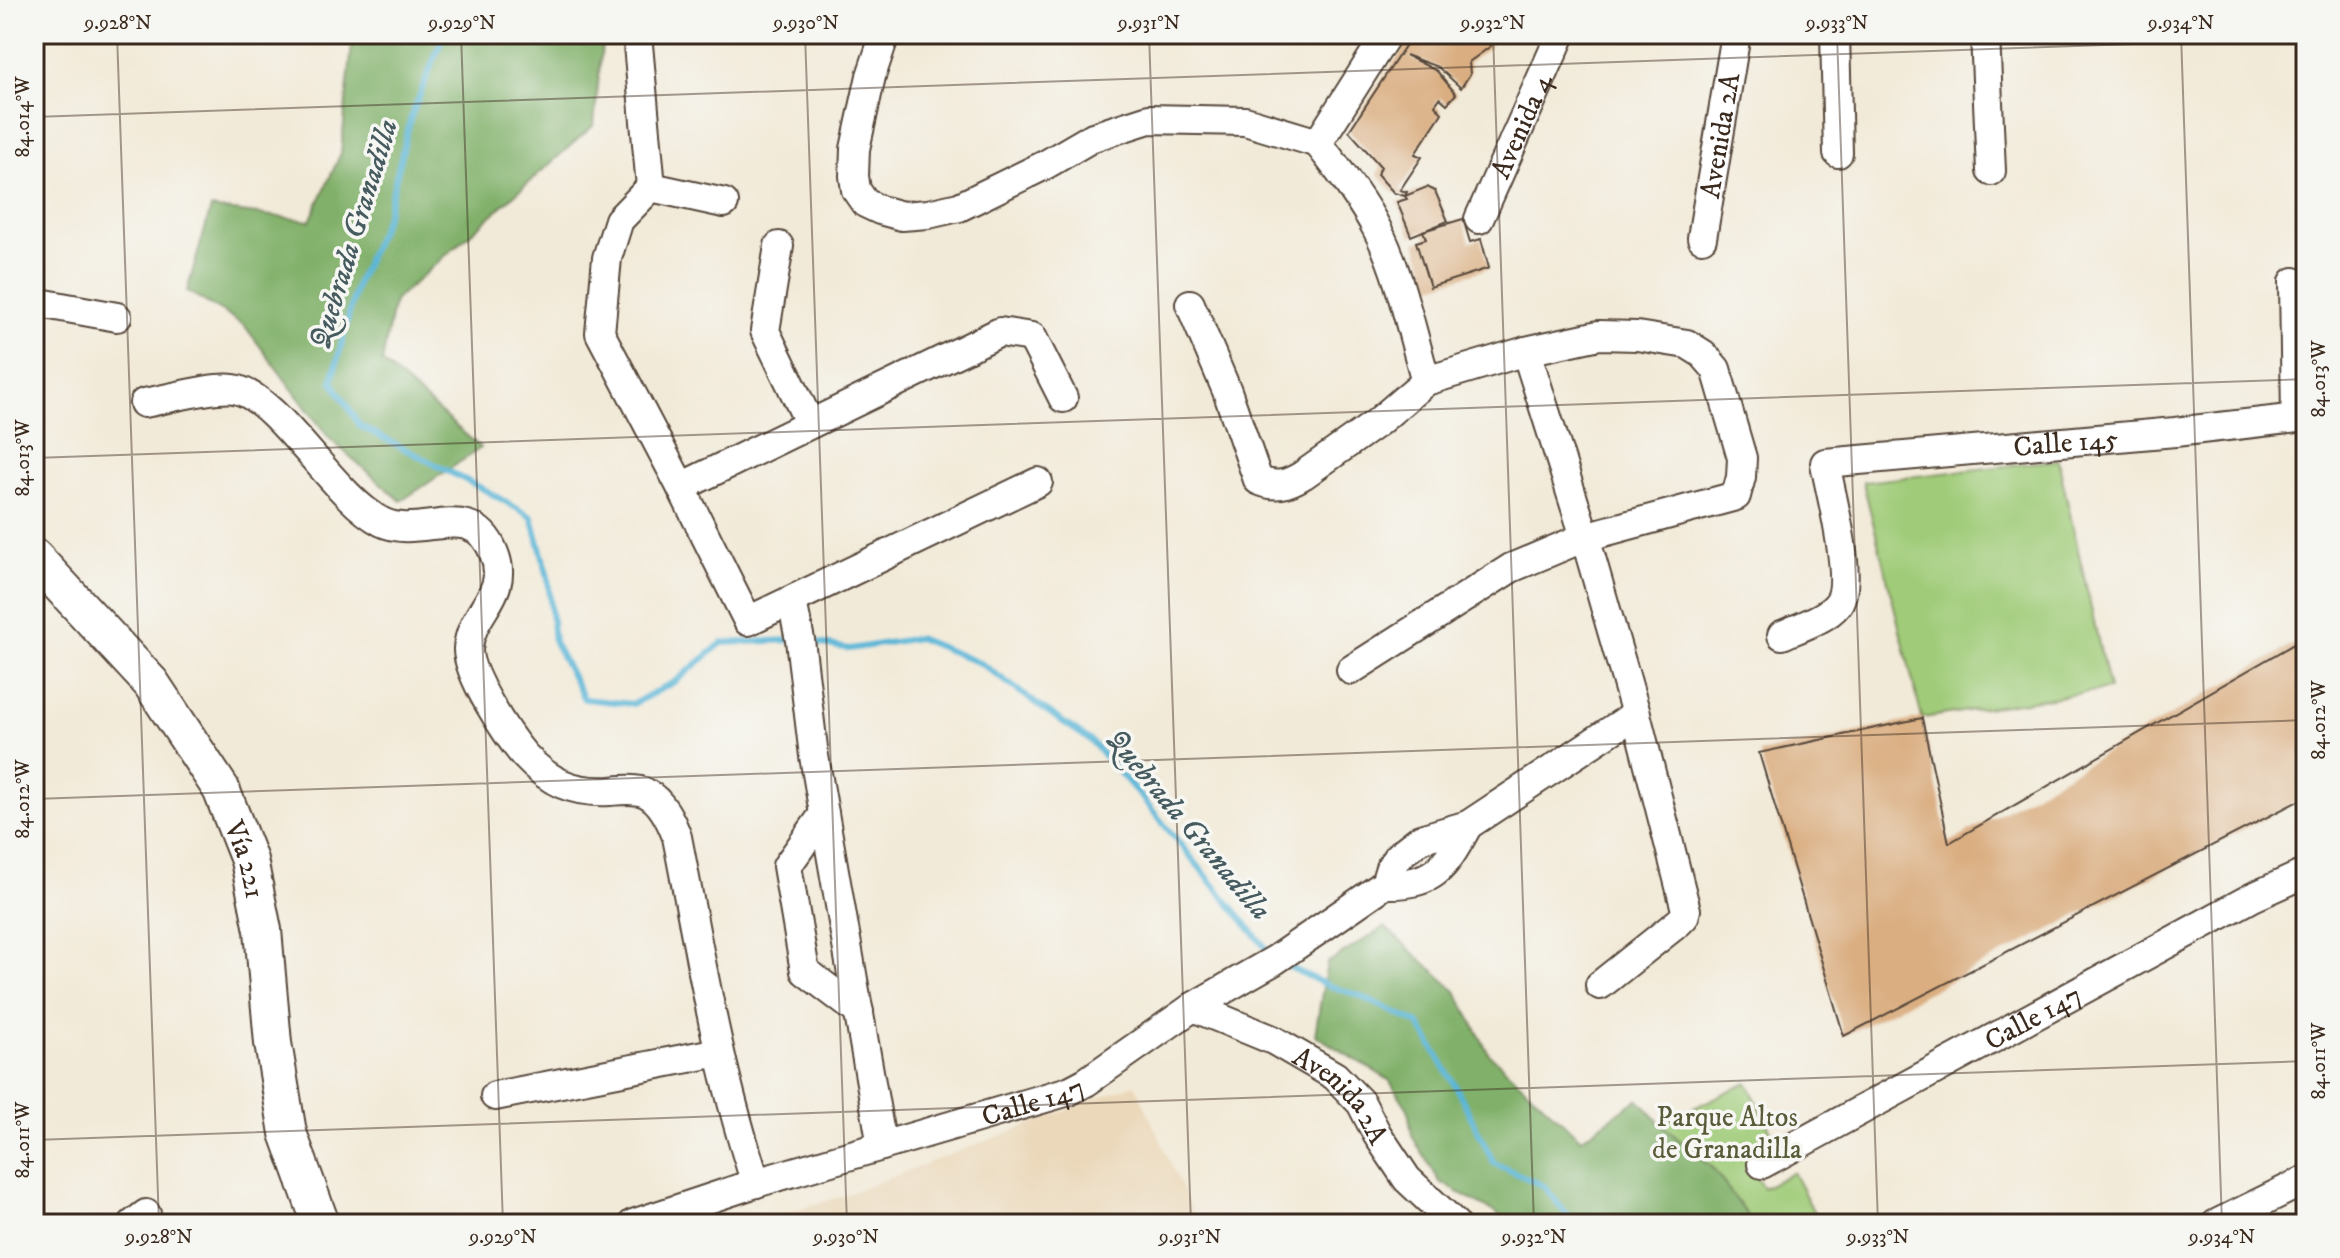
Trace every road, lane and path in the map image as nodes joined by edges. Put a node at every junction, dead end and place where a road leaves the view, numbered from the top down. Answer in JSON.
{"nodes":[{"id":1,"x":637,"y":34,"type":"edge"},
{"id":2,"x":886,"y":34,"type":"edge"},
{"id":3,"x":1387,"y":34,"type":"edge"},
{"id":4,"x":1561,"y":34,"type":"edge"},
{"id":5,"x":1736,"y":34,"type":"edge"},
{"id":6,"x":1835,"y":34,"type":"edge"},
{"id":7,"x":1985,"y":34,"type":"edge"},
{"id":8,"x":1318,"y":143,"type":"junction"},
{"id":9,"x":1838,"y":153,"type":"dead end"},
{"id":10,"x":1991,"y":171,"type":"dead end"},
{"id":11,"x":651,"y":187,"type":"junction"},
{"id":12,"x":724,"y":203,"type":"dead end"},
{"id":13,"x":1479,"y":219,"type":"dead end"},
{"id":14,"x":1702,"y":238,"type":"dead end"},
{"id":15,"x":779,"y":246,"type":"dead end"},
{"id":16,"x":2294,"y":282,"type":"dead end"},
{"id":17,"x":34,"y":302,"type":"edge"},
{"id":18,"x":1190,"y":304,"type":"dead end"},
{"id":19,"x":117,"y":317,"type":"dead end"},
{"id":20,"x":1526,"y":351,"type":"junction"},
{"id":21,"x":1426,"y":381,"type":"junction"},
{"id":22,"x":1063,"y":398,"type":"dead end"},
{"id":23,"x":144,"y":403,"type":"dead end"},
{"id":24,"x":2301,"y":418,"type":"edge"},
{"id":25,"x":810,"y":424,"type":"junction"},
{"id":26,"x":1038,"y":482,"type":"dead end"},
{"id":27,"x":681,"y":487,"type":"junction"},
{"id":28,"x":1585,"y":537,"type":"junction"},
{"id":29,"x":34,"y":557,"type":"edge"},
{"id":30,"x":792,"y":601,"type":"junction"},
{"id":31,"x":1782,"y":635,"type":"dead end"},
{"id":32,"x":1351,"y":670,"type":"dead end"},
{"id":33,"x":1636,"y":714,"type":"junction"},
{"id":34,"x":824,"y":814,"type":"junction"},
{"id":35,"x":2306,"y":873,"type":"edge"},
{"id":36,"x":1600,"y":985,"type":"dead end"},
{"id":37,"x":1193,"y":1007,"type":"junction"},
{"id":38,"x":859,"y":1012,"type":"junction"},
{"id":39,"x":719,"y":1052,"type":"junction"},
{"id":40,"x":495,"y":1096,"type":"dead end"},
{"id":41,"x":882,"y":1146,"type":"junction"},
{"id":42,"x":1762,"y":1164,"type":"dead end"},
{"id":43,"x":2306,"y":1180,"type":"edge"},
{"id":44,"x":756,"y":1183,"type":"junction"},
{"id":45,"x":321,"y":1224,"type":"edge"},
{"id":46,"x":633,"y":1224,"type":"edge"},
{"id":47,"x":1455,"y":1224,"type":"edge"},
{"id":48,"x":2216,"y":1224,"type":"edge"}],
"edges":[{"from":1,"to":11,"type":"street"},
{"from":2,"to":8,"type":"street"},
{"from":3,"to":8,"type":"street"},
{"from":4,"to":13,"type":"street","name":"Avenida 4"},
{"from":5,"to":14,"type":"street","name":"Avenida 2A"},
{"from":6,"to":9,"type":"street"},
{"from":7,"to":10,"type":"street"},
{"from":8,"to":21,"type":"street"},
{"from":11,"to":12,"type":"street"},
{"from":11,"to":27,"type":"street"},
{"from":15,"to":25,"type":"street"},
{"from":16,"to":24,"type":"street"},
{"from":17,"to":19,"type":"street"},
{"from":18,"to":21,"type":"street"},
{"from":20,"to":21,"type":"street"},
{"from":20,"to":28,"type":"street"},
{"from":20,"to":28,"type":"street"},
{"from":22,"to":25,"type":"street"},
{"from":23,"to":39,"type":"street"},
{"from":24,"to":31,"type":"street","name":"Calle 145"},
{"from":25,"to":27,"type":"street"},
{"from":26,"to":30,"type":"street"},
{"from":27,"to":30,"type":"street"},
{"from":28,"to":32,"type":"street"},
{"from":28,"to":33,"type":"street"},
{"from":29,"to":45,"type":"main road","name":"Vía 221"},
{"from":30,"to":34,"type":"street"},
{"from":33,"to":36,"type":"street"},
{"from":33,"to":37,"type":"street","name":"Calle 147"},
{"from":34,"to":38,"type":"street"},
{"from":34,"to":38,"type":"street"},
{"from":35,"to":42,"type":"street","name":"Calle 147"},
{"from":37,"to":41,"type":"street","name":"Calle 147"},
{"from":37,"to":47,"type":"street","name":"Avenida 2A"},
{"from":38,"to":41,"type":"street"},
{"from":39,"to":40,"type":"street"},
{"from":39,"to":44,"type":"street"},
{"from":41,"to":44,"type":"street","name":"Calle 147"},
{"from":43,"to":48,"type":"street"},
{"from":44,"to":46,"type":"street","name":"Calle 147"}]}
